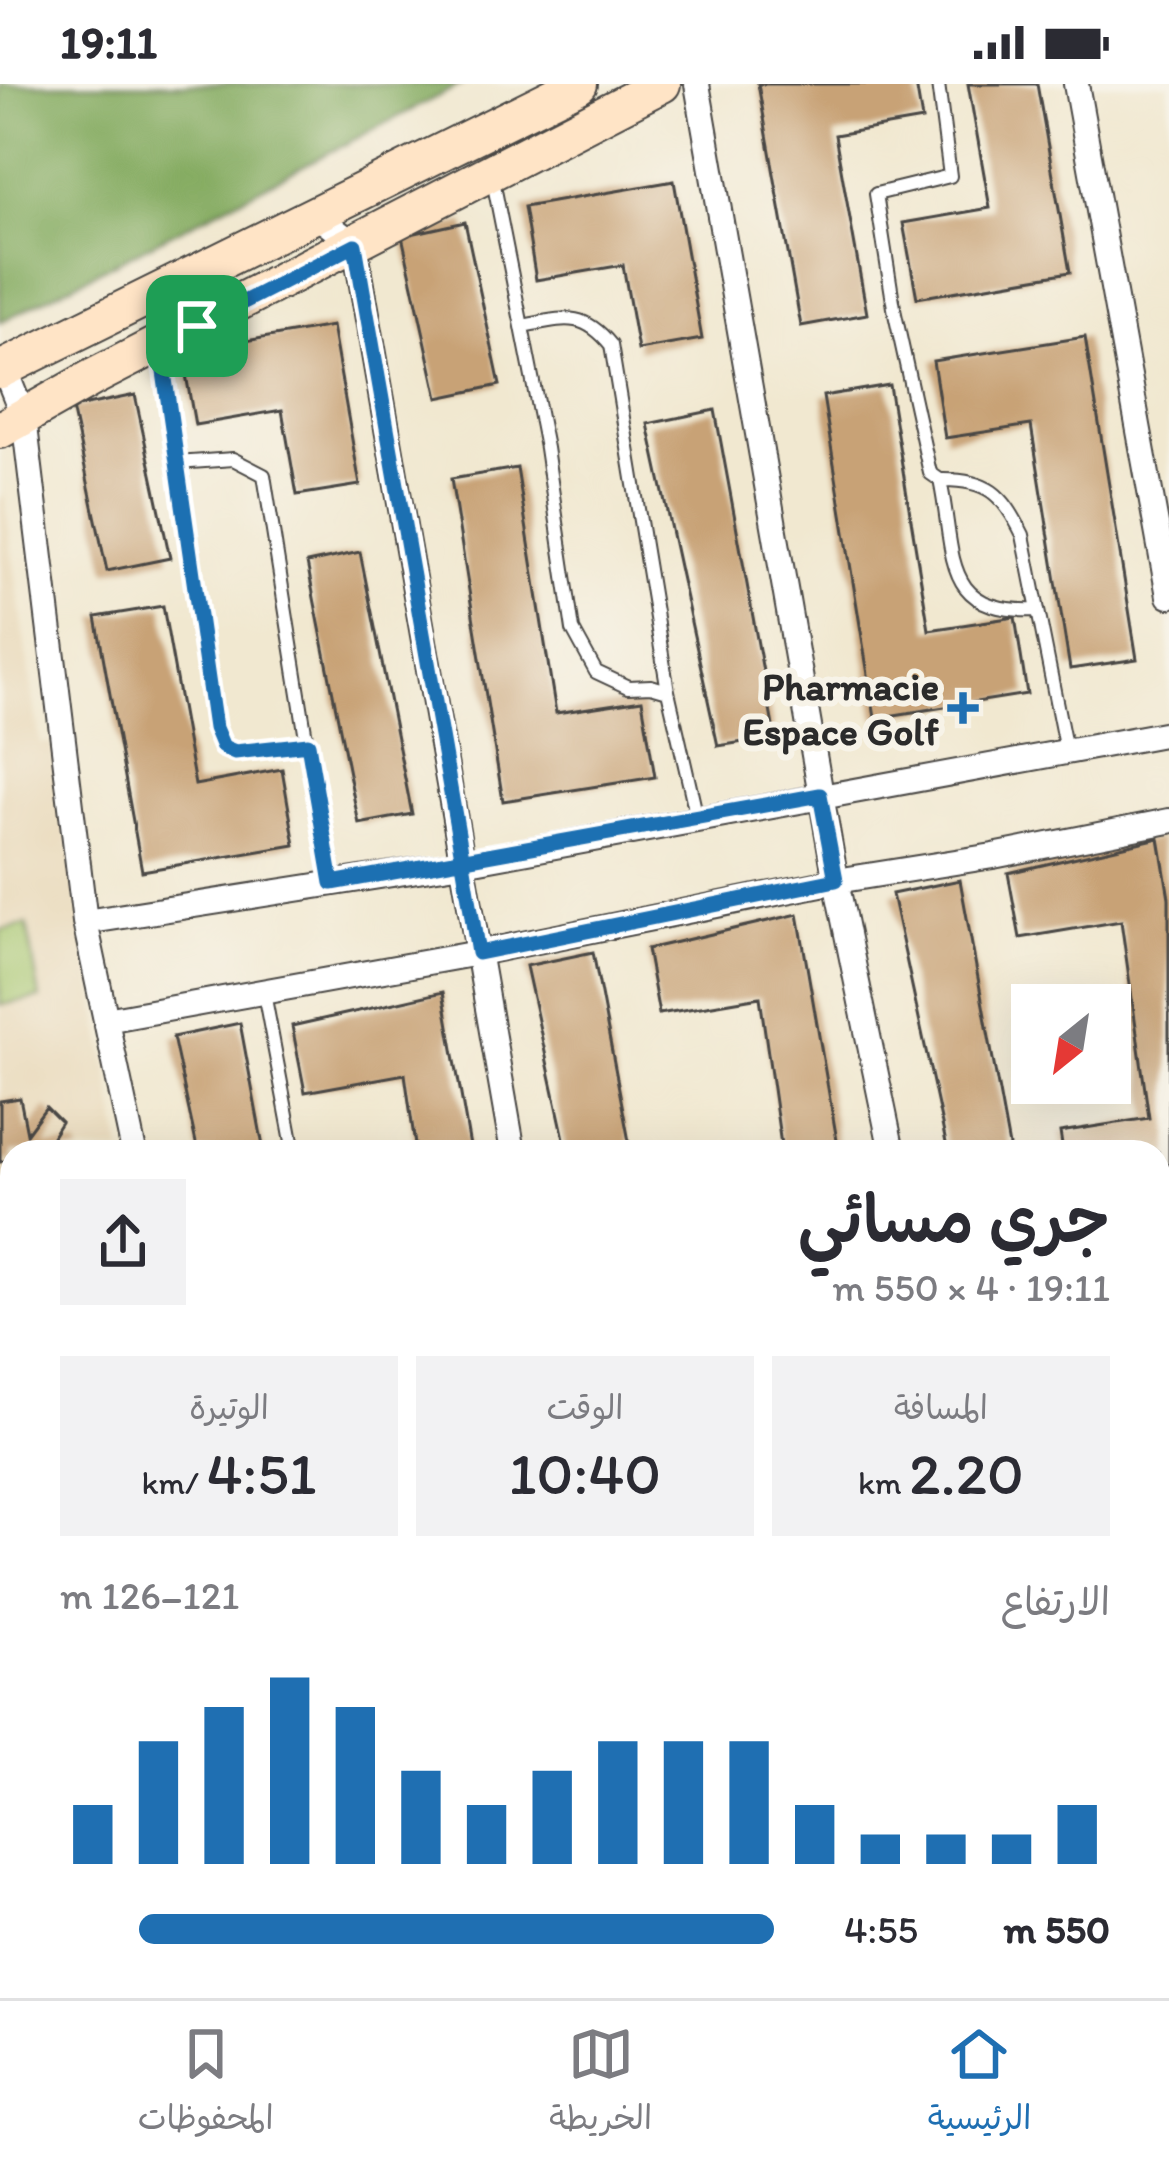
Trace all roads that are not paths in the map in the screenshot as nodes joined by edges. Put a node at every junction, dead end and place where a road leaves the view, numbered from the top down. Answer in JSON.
{"nodes":[{"id":1,"x":580,"y":84,"type":"edge"},
{"id":2,"x":662,"y":84,"type":"edge"},
{"id":3,"x":697,"y":84,"type":"edge"},
{"id":4,"x":938,"y":84,"type":"edge"},
{"id":5,"x":1076,"y":84,"type":"edge"},
{"id":6,"x":492,"y":173,"type":"junction"},
{"id":7,"x":314,"y":213,"type":"junction"},
{"id":8,"x":355,"y":245,"type":"junction"},
{"id":9,"x":522,"y":326,"type":"junction"},
{"id":10,"x":160,"y":344,"type":"junction"},
{"id":11,"x":2,"y":369,"type":"edge"},
{"id":12,"x":12,"y":424,"type":"edge"},
{"id":13,"x":178,"y":463,"type":"junction"},
{"id":14,"x":940,"y":480,"type":"junction"},
{"id":15,"x":1169,"y":596,"type":"edge"},
{"id":16,"x":1038,"y":610,"type":"junction"},
{"id":17,"x":668,"y":691,"type":"junction"},
{"id":18,"x":1169,"y":734,"type":"edge"},
{"id":19,"x":308,"y":744,"type":"junction"},
{"id":20,"x":1066,"y":752,"type":"junction"},
{"id":21,"x":820,"y":795,"type":"junction"},
{"id":22,"x":697,"y":818,"type":"junction"},
{"id":23,"x":1169,"y":821,"type":"edge"},
{"id":24,"x":463,"y":862,"type":"junction"},
{"id":25,"x":836,"y":880,"type":"junction"},
{"id":26,"x":332,"y":883,"type":"junction"},
{"id":27,"x":85,"y":922,"type":"junction"},
{"id":28,"x":478,"y":953,"type":"junction"},
{"id":29,"x":264,"y":993,"type":"junction"},
{"id":30,"x":106,"y":1020,"type":"junction"},
{"id":31,"x":131,"y":1140,"type":"edge"},
{"id":32,"x":292,"y":1140,"type":"edge"},
{"id":33,"x":511,"y":1140,"type":"edge"},
{"id":34,"x":890,"y":1140,"type":"edge"}],
"edges":[{"from":1,"to":7,"type":"street"},
{"from":2,"to":6,"type":"street"},
{"from":3,"to":21,"type":"street"},
{"from":4,"to":14,"type":"lane"},
{"from":5,"to":15,"type":"street"},
{"from":6,"to":8,"type":"street"},
{"from":6,"to":9,"type":"lane"},
{"from":7,"to":8,"type":"street"},
{"from":7,"to":11,"type":"street"},
{"from":8,"to":10,"type":"street"},
{"from":8,"to":24,"type":"street"},
{"from":9,"to":17,"type":"lane"},
{"from":9,"to":17,"type":"lane"},
{"from":10,"to":12,"type":"street"},
{"from":10,"to":13,"type":"lane"},
{"from":11,"to":12,"type":"street"},
{"from":12,"to":27,"type":"street"},
{"from":13,"to":19,"type":"lane"},
{"from":13,"to":19,"type":"lane"},
{"from":14,"to":16,"type":"lane"},
{"from":14,"to":16,"type":"lane"},
{"from":16,"to":20,"type":"lane"},
{"from":17,"to":22,"type":"lane"},
{"from":18,"to":20,"type":"street"},
{"from":19,"to":26,"type":"lane"},
{"from":20,"to":21,"type":"street"},
{"from":21,"to":22,"type":"street"},
{"from":21,"to":25,"type":"street"},
{"from":22,"to":24,"type":"street"},
{"from":23,"to":25,"type":"street"},
{"from":24,"to":26,"type":"street"},
{"from":24,"to":28,"type":"street"},
{"from":25,"to":28,"type":"street"},
{"from":25,"to":34,"type":"street"},
{"from":26,"to":27,"type":"street"},
{"from":27,"to":30,"type":"street"},
{"from":28,"to":29,"type":"street"},
{"from":28,"to":33,"type":"street"},
{"from":29,"to":30,"type":"street"},
{"from":29,"to":32,"type":"lane"},
{"from":30,"to":31,"type":"street"}]}
